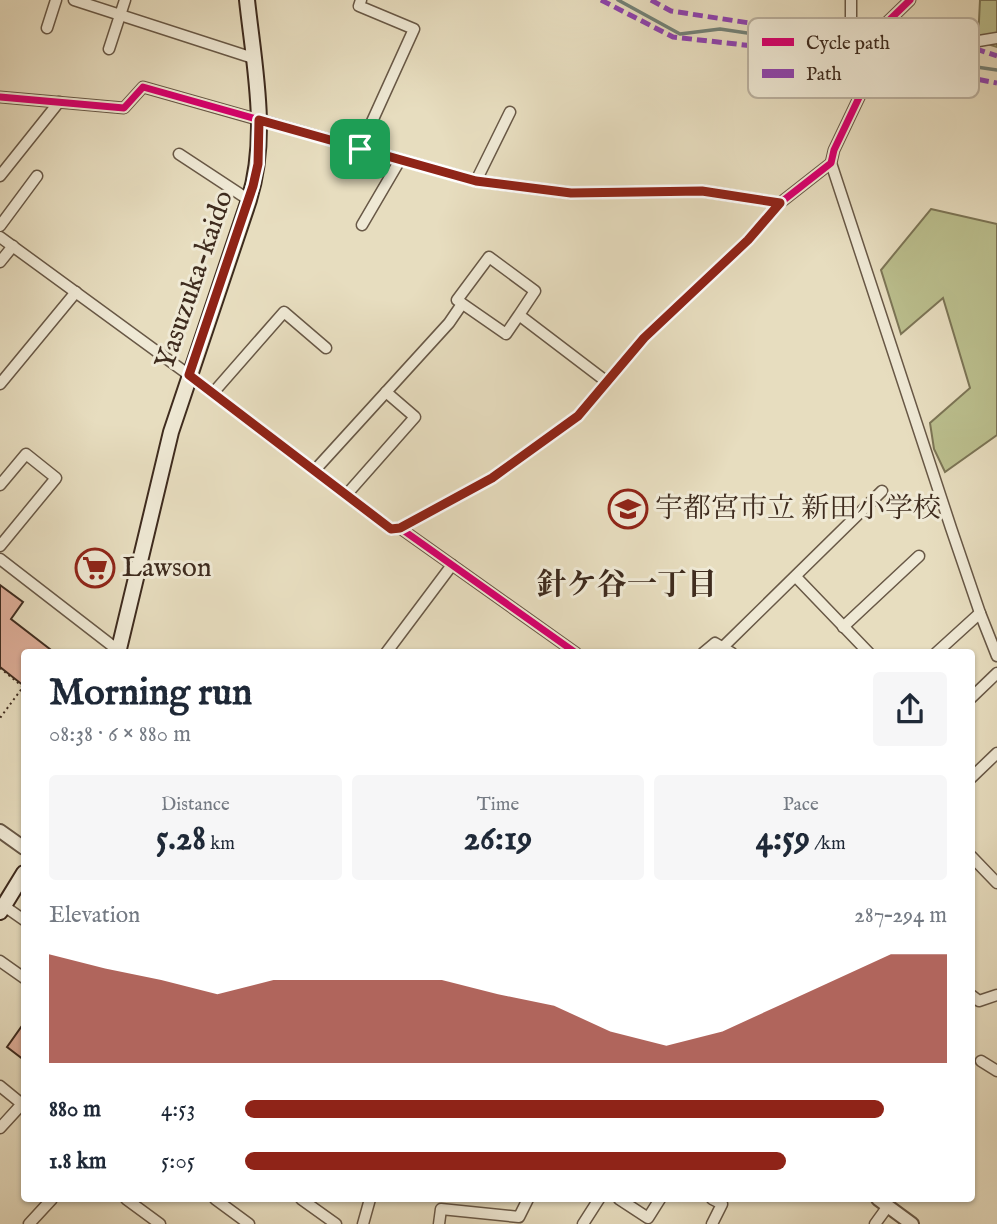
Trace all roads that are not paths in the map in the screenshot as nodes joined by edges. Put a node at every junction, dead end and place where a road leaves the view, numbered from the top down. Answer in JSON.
{"nodes":[{"id":1,"x":56,"y":0,"type":"edge"},
{"id":2,"x":74,"y":0,"type":"edge"},
{"id":3,"x":125,"y":0,"type":"edge"},
{"id":4,"x":247,"y":0,"type":"edge"},
{"id":5,"x":361,"y":0,"type":"edge"},
{"id":6,"x":851,"y":0,"type":"edge"},
{"id":7,"x":909,"y":0,"type":"edge"},
{"id":8,"x":120,"y":15,"type":"junction"},
{"id":9,"x":851,"y":18,"type":"edge"},
{"id":10,"x":891,"y":18,"type":"edge"},
{"id":11,"x":47,"y":28,"type":"dead end"},
{"id":12,"x":997,"y":38,"type":"edge"},
{"id":13,"x":979,"y":41,"type":"edge"},
{"id":14,"x":109,"y":49,"type":"dead end"},
{"id":15,"x":253,"y":58,"type":"junction"},
{"id":16,"x":0,"y":97,"type":"edge"},
{"id":17,"x":859,"y":98,"type":"edge"},
{"id":18,"x":59,"y":102,"type":"junction"},
{"id":19,"x":510,"y":112,"type":"dead end"},
{"id":20,"x":259,"y":120,"type":"junction"},
{"id":21,"x":360,"y":149,"type":"junction"},
{"id":22,"x":179,"y":154,"type":"dead end"},
{"id":23,"x":400,"y":160,"type":"junction"},
{"id":24,"x":831,"y":163,"type":"junction"},
{"id":25,"x":0,"y":176,"type":"edge"},
{"id":26,"x":37,"y":176,"type":"dead end"},
{"id":27,"x":476,"y":181,"type":"junction"},
{"id":28,"x":249,"y":200,"type":"junction"},
{"id":29,"x":780,"y":203,"type":"junction"},
{"id":30,"x":362,"y":225,"type":"dead end"},
{"id":31,"x":0,"y":226,"type":"edge"},
{"id":32,"x":0,"y":237,"type":"edge"},
{"id":33,"x":13,"y":246,"type":"junction"},
{"id":34,"x":0,"y":262,"type":"edge"},
{"id":35,"x":76,"y":292,"type":"junction"},
{"id":36,"x":462,"y":304,"type":"junction"},
{"id":37,"x":519,"y":315,"type":"junction"},
{"id":38,"x":326,"y":348,"type":"dead end"},
{"id":39,"x":189,"y":375,"type":"junction"},
{"id":40,"x":607,"y":382,"type":"junction"},
{"id":41,"x":0,"y":384,"type":"edge"},
{"id":42,"x":386,"y":392,"type":"junction"},
{"id":43,"x":213,"y":393,"type":"junction"},
{"id":44,"x":316,"y":470,"type":"junction"},
{"id":45,"x":0,"y":485,"type":"edge"},
{"id":46,"x":882,"y":491,"type":"dead end"},
{"id":47,"x":347,"y":494,"type":"junction"},
{"id":48,"x":400,"y":528,"type":"junction"},
{"id":49,"x":0,"y":546,"type":"edge"},
{"id":50,"x":919,"y":556,"type":"dead end"},
{"id":51,"x":0,"y":559,"type":"edge"},
{"id":52,"x":452,"y":565,"type":"junction"},
{"id":53,"x":796,"y":576,"type":"junction"},
{"id":54,"x":979,"y":613,"type":"junction"},
{"id":55,"x":844,"y":627,"type":"junction"},
{"id":56,"x":115,"y":649,"type":"edge"},
{"id":57,"x":120,"y":649,"type":"edge"},
{"id":58,"x":389,"y":649,"type":"edge"},
{"id":59,"x":570,"y":649,"type":"edge"},
{"id":60,"x":708,"y":649,"type":"edge"},
{"id":61,"x":726,"y":649,"type":"edge"},
{"id":62,"x":729,"y":649,"type":"edge"},
{"id":63,"x":865,"y":649,"type":"edge"},
{"id":64,"x":940,"y":649,"type":"edge"},
{"id":65,"x":997,"y":656,"type":"edge"},
{"id":66,"x":997,"y":673,"type":"edge"},
{"id":67,"x":975,"y":694,"type":"edge"},
{"id":68,"x":997,"y":753,"type":"edge"},
{"id":69,"x":975,"y":774,"type":"edge"},
{"id":70,"x":0,"y":831,"type":"edge"},
{"id":71,"x":21,"y":846,"type":"edge"},
{"id":72,"x":975,"y":860,"type":"edge"},
{"id":73,"x":21,"y":878,"type":"edge"},
{"id":74,"x":997,"y":883,"type":"edge"},
{"id":75,"x":2,"y":909,"type":"edge"},
{"id":76,"x":21,"y":918,"type":"edge"},
{"id":77,"x":0,"y":961,"type":"edge"},
{"id":78,"x":21,"y":976,"type":"edge"},
{"id":79,"x":997,"y":995,"type":"edge"},
{"id":80,"x":975,"y":998,"type":"edge"},
{"id":81,"x":981,"y":1061,"type":"dead end"},
{"id":82,"x":997,"y":1071,"type":"edge"},
{"id":83,"x":0,"y":1086,"type":"edge"},
{"id":84,"x":21,"y":1103,"type":"edge"},
{"id":85,"x":21,"y":1105,"type":"edge"},
{"id":86,"x":0,"y":1128,"type":"edge"},
{"id":87,"x":49,"y":1202,"type":"edge"},
{"id":88,"x":130,"y":1202,"type":"edge"},
{"id":89,"x":219,"y":1202,"type":"edge"},
{"id":90,"x":305,"y":1202,"type":"edge"},
{"id":91,"x":369,"y":1202,"type":"edge"},
{"id":92,"x":526,"y":1202,"type":"edge"},
{"id":93,"x":597,"y":1202,"type":"edge"},
{"id":94,"x":623,"y":1202,"type":"edge"},
{"id":95,"x":658,"y":1202,"type":"edge"},
{"id":96,"x":718,"y":1202,"type":"edge"},
{"id":97,"x":883,"y":1203,"type":"edge"},
{"id":98,"x":517,"y":1221,"type":"edge"},
{"id":99,"x":647,"y":1221,"type":"edge"},
{"id":100,"x":29,"y":1224,"type":"edge"},
{"id":101,"x":160,"y":1224,"type":"edge"},
{"id":102,"x":249,"y":1224,"type":"edge"},
{"id":103,"x":336,"y":1224,"type":"edge"},
{"id":104,"x":363,"y":1224,"type":"edge"},
{"id":105,"x":439,"y":1224,"type":"edge"},
{"id":106,"x":583,"y":1224,"type":"edge"},
{"id":107,"x":712,"y":1224,"type":"edge"},
{"id":108,"x":875,"y":1224,"type":"edge"},
{"id":109,"x":912,"y":1224,"type":"edge"}],
"edges":[{"from":1,"to":11,"type":"street"},
{"from":2,"to":8,"type":"street"},
{"from":3,"to":8,"type":"street"},
{"from":4,"to":15,"type":"main road","name":"Yasuzuka-kaido"},
{"from":5,"to":21,"type":"street"},
{"from":6,"to":9,"type":"street"},
{"from":7,"to":10,"type":"street"},
{"from":8,"to":14,"type":"street"},
{"from":8,"to":15,"type":"street"},
{"from":12,"to":13,"type":"street"},
{"from":15,"to":20,"type":"main road","name":"Yasuzuka-kaido"},
{"from":16,"to":18,"type":"street"},
{"from":17,"to":24,"type":"street"},
{"from":18,"to":20,"type":"street"},
{"from":18,"to":25,"type":"street"},
{"from":19,"to":27,"type":"street"},
{"from":20,"to":21,"type":"street"},
{"from":20,"to":28,"type":"main road","name":"Yasuzuka-kaido"},
{"from":21,"to":23,"type":"street"},
{"from":22,"to":28,"type":"street"},
{"from":23,"to":27,"type":"street"},
{"from":23,"to":30,"type":"street"},
{"from":24,"to":29,"type":"street"},
{"from":24,"to":54,"type":"street"},
{"from":26,"to":31,"type":"street"},
{"from":27,"to":29,"type":"street"},
{"from":28,"to":39,"type":"main road","name":"Yasuzuka-kaido"},
{"from":29,"to":40,"type":"street"},
{"from":32,"to":33,"type":"street"},
{"from":33,"to":34,"type":"street"},
{"from":33,"to":35,"type":"street"},
{"from":35,"to":39,"type":"street"},
{"from":35,"to":41,"type":"street"},
{"from":36,"to":37,"type":"street"},
{"from":36,"to":37,"type":"street"},
{"from":36,"to":42,"type":"street"},
{"from":37,"to":40,"type":"street"},
{"from":38,"to":43,"type":"street"},
{"from":39,"to":43,"type":"street"},
{"from":39,"to":57,"type":"main road","name":"Yasuzuka-kaido"},
{"from":40,"to":48,"type":"street"},
{"from":42,"to":44,"type":"street"},
{"from":42,"to":47,"type":"street"},
{"from":43,"to":44,"type":"street"},
{"from":44,"to":47,"type":"street"},
{"from":45,"to":49,"type":"street"},
{"from":46,"to":53,"type":"street"},
{"from":47,"to":48,"type":"street"},
{"from":48,"to":52,"type":"street"},
{"from":50,"to":55,"type":"street"},
{"from":51,"to":56,"type":"street"},
{"from":52,"to":58,"type":"street"},
{"from":52,"to":59,"type":"street"},
{"from":53,"to":55,"type":"street"},
{"from":53,"to":62,"type":"street"},
{"from":54,"to":64,"type":"street"},
{"from":54,"to":65,"type":"street"},
{"from":55,"to":63,"type":"street"},
{"from":60,"to":61,"type":"street"},
{"from":66,"to":67,"type":"street"},
{"from":68,"to":69,"type":"street"},
{"from":70,"to":71,"type":"street"},
{"from":72,"to":74,"type":"street"},
{"from":73,"to":75,"type":"main road"},
{"from":75,"to":76,"type":"street"},
{"from":77,"to":78,"type":"street"},
{"from":79,"to":80,"type":"street"},
{"from":81,"to":82,"type":"street"},
{"from":83,"to":84,"type":"street"},
{"from":85,"to":86,"type":"street"},
{"from":87,"to":100,"type":"street"},
{"from":88,"to":101,"type":"street"},
{"from":89,"to":102,"type":"street"},
{"from":90,"to":103,"type":"street"},
{"from":91,"to":104,"type":"street"},
{"from":92,"to":98,"type":"street"},
{"from":93,"to":106,"type":"street"},
{"from":94,"to":99,"type":"street"},
{"from":95,"to":99,"type":"street"},
{"from":96,"to":107,"type":"street"},
{"from":97,"to":108,"type":"street"},
{"from":97,"to":109,"type":"street"},
{"from":98,"to":105,"type":"street"}]}
